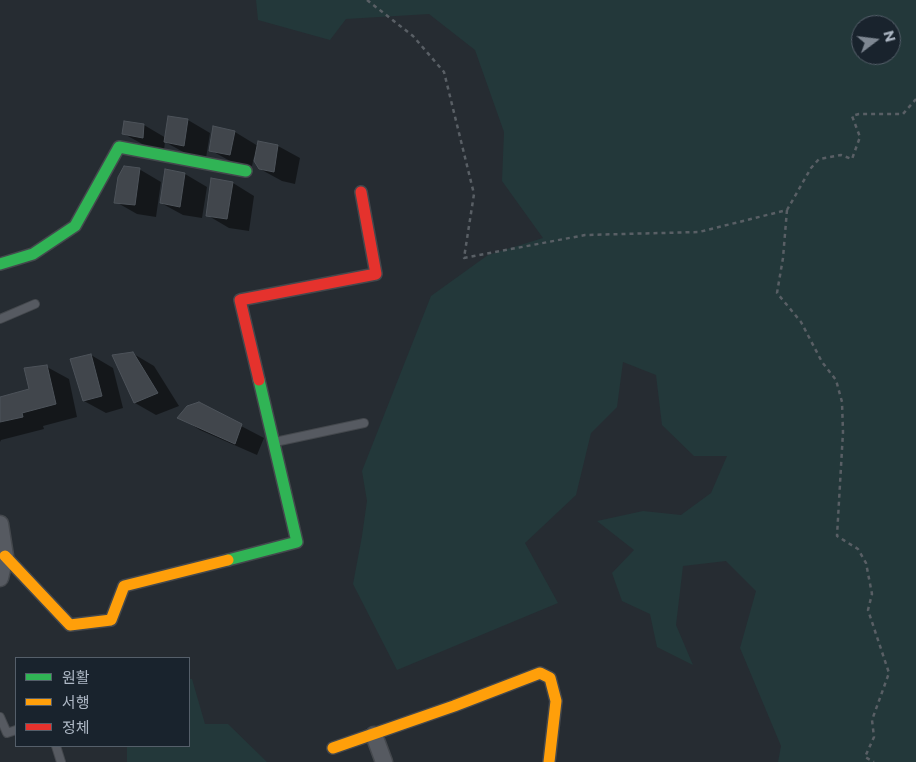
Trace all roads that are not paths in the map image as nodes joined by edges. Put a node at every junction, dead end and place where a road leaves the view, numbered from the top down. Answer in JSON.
{"nodes":[{"id":1,"x":246,"y":171,"type":"dead end"},
{"id":2,"x":361,"y":192,"type":"dead end"},
{"id":3,"x":0,"y":264,"type":"edge"},
{"id":4,"x":35,"y":304,"type":"dead end"},
{"id":5,"x":0,"y":319,"type":"edge"},
{"id":6,"x":364,"y":422,"type":"dead end"},
{"id":7,"x":273,"y":443,"type":"junction"},
{"id":8,"x":0,"y":524,"type":"edge"},
{"id":9,"x":5,"y":556,"type":"junction"},
{"id":10,"x":0,"y":578,"type":"edge"},
{"id":11,"x":0,"y":717,"type":"edge"},
{"id":12,"x":15,"y":730,"type":"edge"},
{"id":13,"x":374,"y":735,"type":"junction"},
{"id":14,"x":56,"y":747,"type":"edge"},
{"id":15,"x":333,"y":748,"type":"dead end"},
{"id":16,"x":61,"y":762,"type":"edge"},
{"id":17,"x":384,"y":762,"type":"edge"},
{"id":18,"x":549,"y":762,"type":"edge"}],
"edges":[{"from":1,"to":3,"type":"street"},
{"from":2,"to":7,"type":"street"},
{"from":4,"to":5,"type":"lane"},
{"from":6,"to":7,"type":"lane"},
{"from":7,"to":9,"type":"street"},
{"from":8,"to":9,"type":"street"},
{"from":9,"to":10,"type":"street"},
{"from":11,"to":12,"type":"lane"},
{"from":13,"to":15,"type":"street"},
{"from":13,"to":17,"type":"street"},
{"from":13,"to":18,"type":"street"},
{"from":14,"to":16,"type":"lane"}]}
